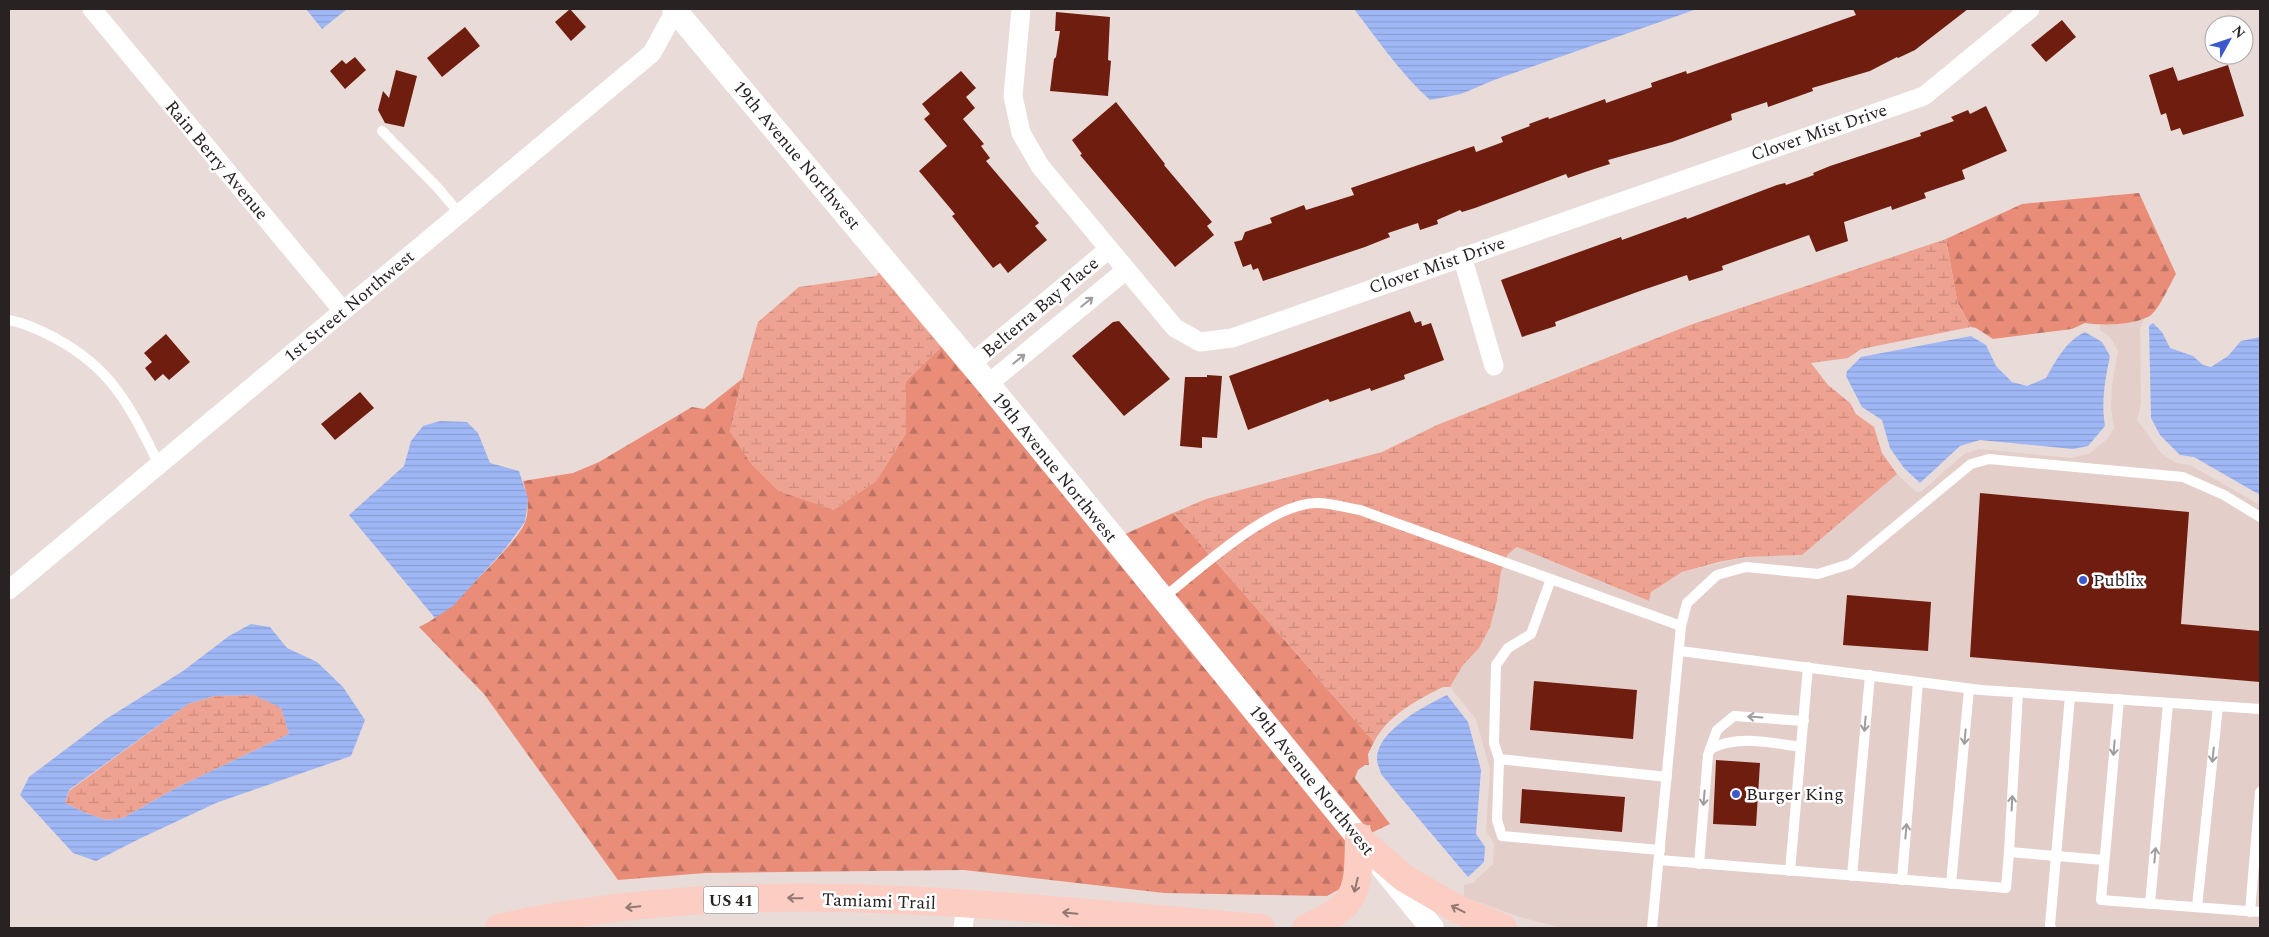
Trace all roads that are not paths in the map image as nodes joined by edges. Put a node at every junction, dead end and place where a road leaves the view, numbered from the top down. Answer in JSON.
{"nodes":[{"id":1,"x":92,"y":9,"type":"edge"},
{"id":2,"x":675,"y":9,"type":"edge"},
{"id":3,"x":1022,"y":9,"type":"edge"},
{"id":4,"x":2030,"y":9,"type":"edge"},
{"id":5,"x":382,"y":131,"type":"dead end"},
{"id":6,"x":460,"y":214,"type":"junction"},
{"id":7,"x":1109,"y":249,"type":"junction"},
{"id":8,"x":1462,"y":256,"type":"junction"},
{"id":9,"x":1126,"y":270,"type":"junction"},
{"id":10,"x":343,"y":311,"type":"junction"},
{"id":11,"x":1032,"y":313,"type":"junction"},
{"id":12,"x":9,"y":320,"type":"edge"},
{"id":13,"x":1050,"y":334,"type":"junction"},
{"id":14,"x":972,"y":364,"type":"junction"},
{"id":15,"x":1494,"y":366,"type":"dead end"},
{"id":16,"x":988,"y":384,"type":"junction"},
{"id":17,"x":159,"y":465,"type":"junction"},
{"id":18,"x":2260,"y":517,"type":"edge"},
{"id":19,"x":1551,"y":579,"type":"junction"},
{"id":20,"x":9,"y":590,"type":"edge"},
{"id":21,"x":1163,"y":598,"type":"junction"},
{"id":22,"x":1681,"y":626,"type":"junction"},
{"id":23,"x":1680,"y":651,"type":"junction"},
{"id":24,"x":1808,"y":667,"type":"junction"},
{"id":25,"x":1870,"y":675,"type":"junction"},
{"id":26,"x":1918,"y":682,"type":"junction"},
{"id":27,"x":1969,"y":688,"type":"junction"},
{"id":28,"x":2018,"y":693,"type":"junction"},
{"id":29,"x":2070,"y":696,"type":"junction"},
{"id":30,"x":2119,"y":699,"type":"junction"},
{"id":31,"x":2168,"y":703,"type":"junction"},
{"id":32,"x":2218,"y":706,"type":"junction"},
{"id":33,"x":2260,"y":709,"type":"edge"},
{"id":34,"x":1804,"y":721,"type":"junction"},
{"id":35,"x":1801,"y":748,"type":"junction"},
{"id":36,"x":1710,"y":749,"type":"junction"},
{"id":37,"x":1499,"y":759,"type":"junction"},
{"id":38,"x":1667,"y":777,"type":"junction"},
{"id":39,"x":2260,"y":792,"type":"edge"},
{"id":40,"x":1364,"y":842,"type":"junction"},
{"id":41,"x":2008,"y":852,"type":"junction"},
{"id":42,"x":1659,"y":855,"type":"junction"},
{"id":43,"x":2056,"y":856,"type":"junction"},
{"id":44,"x":2104,"y":860,"type":"junction"},
{"id":45,"x":1699,"y":864,"type":"junction"},
{"id":46,"x":1790,"y":871,"type":"junction"},
{"id":47,"x":1852,"y":876,"type":"junction"},
{"id":48,"x":1902,"y":880,"type":"junction"},
{"id":49,"x":1951,"y":884,"type":"junction"},
{"id":50,"x":2150,"y":904,"type":"junction"},
{"id":51,"x":2197,"y":907,"type":"junction"},
{"id":52,"x":2255,"y":912,"type":"edge"},
{"id":53,"x":964,"y":916,"type":"edge"},
{"id":54,"x":2050,"y":927,"type":"edge"},
{"id":55,"x":499,"y":928,"type":"edge"},
{"id":56,"x":1261,"y":928,"type":"edge"},
{"id":57,"x":1306,"y":928,"type":"edge"},
{"id":58,"x":1432,"y":928,"type":"edge"},
{"id":59,"x":1503,"y":928,"type":"edge"},
{"id":60,"x":1652,"y":928,"type":"edge"}],
"edges":[{"from":1,"to":10,"type":"street","name":"Rain Berry Avenue"},
{"from":2,"to":6,"type":"street","name":"1st Street Northwest"},
{"from":2,"to":14,"type":"street","name":"19th Avenue Northwest"},
{"from":3,"to":7,"type":"street","name":"Clover Mist Drive"},
{"from":4,"to":8,"type":"street","name":"Clover Mist Drive"},
{"from":5,"to":6,"type":"lane"},
{"from":6,"to":10,"type":"street","name":"1st Street Northwest"},
{"from":7,"to":9,"type":"street","name":"Clover Mist Drive"},
{"from":7,"to":11,"type":"street","name":"Belterra Bay Place"},
{"from":8,"to":9,"type":"street","name":"Clover Mist Drive"},
{"from":8,"to":15,"type":"street"},
{"from":13,"to":9,"type":"street","name":"Belterra Bay Place","one_way":true},
{"from":10,"to":17,"type":"street","name":"1st Street Northwest"},
{"from":11,"to":13,"type":"street"},
{"from":11,"to":14,"type":"street","name":"Belterra Bay Place"},
{"from":12,"to":17,"type":"lane"},
{"from":16,"to":13,"type":"street","name":"Belterra Bay Place","one_way":true},
{"from":14,"to":16,"type":"street","name":"19th Avenue Northwest"},
{"from":16,"to":21,"type":"street","name":"19th Avenue Northwest"},
{"from":17,"to":20,"type":"street","name":"1st Street Northwest"},
{"from":18,"to":22,"type":"lane"},
{"from":19,"to":21,"type":"lane"},
{"from":19,"to":22,"type":"lane"},
{"from":19,"to":37,"type":"lane"},
{"from":21,"to":40,"type":"street","name":"19th Avenue Northwest"},
{"from":22,"to":23,"type":"lane"},
{"from":23,"to":24,"type":"lane"},
{"from":23,"to":38,"type":"lane"},
{"from":24,"to":25,"type":"lane"},
{"from":24,"to":34,"type":"lane"},
{"from":25,"to":26,"type":"lane"},
{"from":25,"to":47,"type":"lane","one_way":true},
{"from":26,"to":27,"type":"lane"},
{"from":48,"to":26,"type":"lane","one_way":true},
{"from":27,"to":28,"type":"lane"},
{"from":27,"to":49,"type":"lane","one_way":true},
{"from":28,"to":29,"type":"lane"},
{"from":41,"to":28,"type":"lane","one_way":true},
{"from":29,"to":30,"type":"lane"},
{"from":29,"to":43,"type":"lane"},
{"from":30,"to":31,"type":"lane"},
{"from":30,"to":44,"type":"lane","one_way":true},
{"from":31,"to":32,"type":"lane"},
{"from":50,"to":31,"type":"lane","one_way":true},
{"from":32,"to":33,"type":"lane"},
{"from":32,"to":51,"type":"lane","one_way":true},
{"from":34,"to":35,"type":"lane"},
{"from":34,"to":36,"type":"lane","one_way":true},
{"from":35,"to":36,"type":"lane"},
{"from":35,"to":46,"type":"lane"},
{"from":36,"to":45,"type":"lane","one_way":true},
{"from":37,"to":38,"type":"lane"},
{"from":37,"to":42,"type":"lane"},
{"from":38,"to":42,"type":"lane"},
{"from":39,"to":52,"type":"lane"},
{"from":40,"to":57,"type":"main road","one_way":true},
{"from":40,"to":58,"type":"street","name":"19th Avenue Northwest"},
{"from":59,"to":40,"type":"main road","one_way":true},
{"from":41,"to":43,"type":"lane"},
{"from":41,"to":49,"type":"lane"},
{"from":42,"to":45,"type":"lane"},
{"from":42,"to":60,"type":"lane"},
{"from":43,"to":44,"type":"lane"},
{"from":43,"to":54,"type":"lane"},
{"from":44,"to":50,"type":"lane"},
{"from":45,"to":46,"type":"lane"},
{"from":46,"to":47,"type":"lane"},
{"from":47,"to":48,"type":"lane"},
{"from":48,"to":49,"type":"lane"},
{"from":50,"to":51,"type":"lane"},
{"from":51,"to":52,"type":"lane"},
{"from":53,"to":55,"type":"main road","name":"Tamiami Trail","number":"US 41","one_way":true},
{"from":56,"to":53,"type":"main road","name":"Tamiami Trail","number":"US 41","one_way":true}]}
